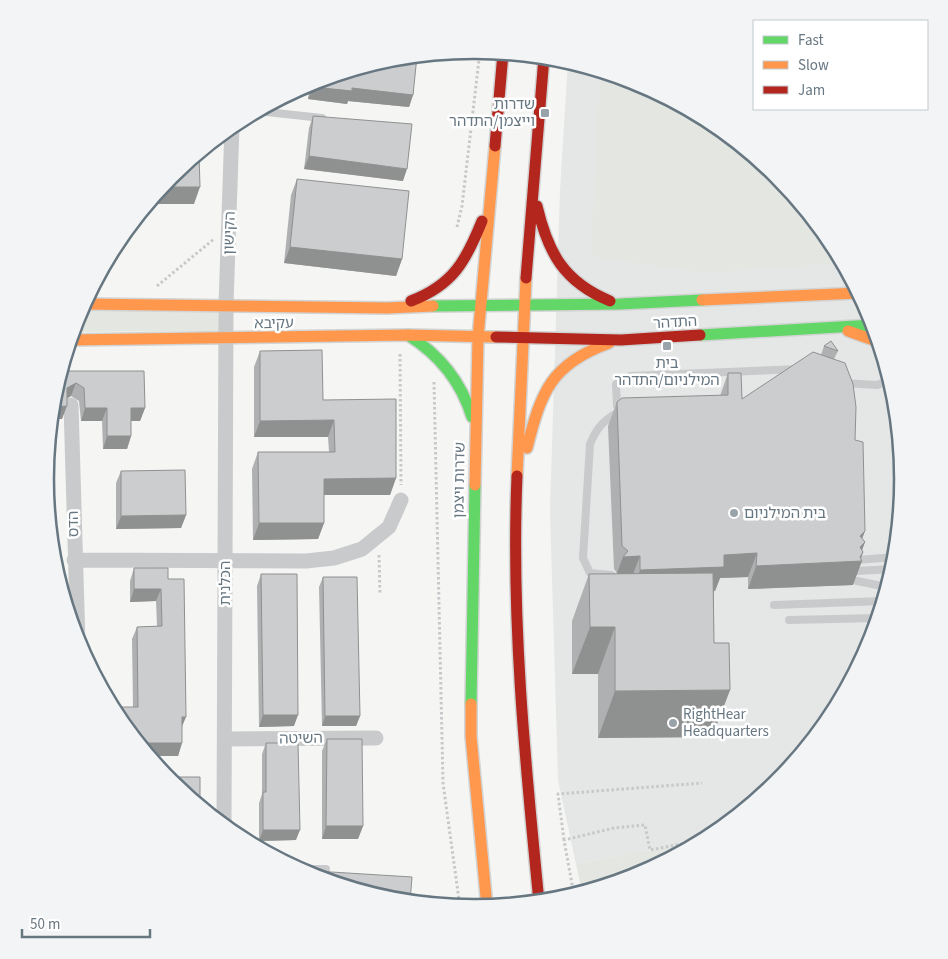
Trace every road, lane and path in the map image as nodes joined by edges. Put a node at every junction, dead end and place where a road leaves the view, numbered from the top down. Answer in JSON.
{"nodes":[{"id":1,"x":479,"y":59,"type":"edge"},
{"id":2,"x":501,"y":60,"type":"edge"},
{"id":3,"x":543,"y":65,"type":"edge"},
{"id":4,"x":270,"y":113,"type":"edge"},
{"id":5,"x":326,"y":119,"type":"edge"},
{"id":6,"x":232,"y":136,"type":"edge"},
{"id":7,"x":533,"y":185,"type":"junction"},
{"id":8,"x":491,"y":197,"type":"junction"},
{"id":9,"x":230,"y":226,"type":"junction"},
{"id":10,"x":456,"y":233,"type":"dead end"},
{"id":11,"x":851,"y":294,"type":"edge"},
{"id":12,"x":93,"y":304,"type":"edge"},
{"id":13,"x":136,"y":304,"type":"junction"},
{"id":14,"x":480,"y":304,"type":"junction"},
{"id":15,"x":620,"y":304,"type":"junction"},
{"id":16,"x":226,"y":305,"type":"junction"},
{"id":17,"x":524,"y":305,"type":"junction"},
{"id":18,"x":387,"y":308,"type":"junction"},
{"id":19,"x":865,"y":326,"type":"edge"},
{"id":20,"x":828,"y":328,"type":"junction"},
{"id":21,"x":403,"y":336,"type":"junction"},
{"id":22,"x":478,"y":337,"type":"junction"},
{"id":23,"x":522,"y":338,"type":"junction"},
{"id":24,"x":227,"y":339,"type":"junction"},
{"id":25,"x":870,"y":339,"type":"edge"},
{"id":26,"x":78,"y":340,"type":"edge"},
{"id":27,"x":621,"y":340,"type":"junction"},
{"id":28,"x":442,"y":361,"type":"junction"},
{"id":29,"x":804,"y":370,"type":"edge"},
{"id":30,"x":838,"y":382,"type":"edge"},
{"id":31,"x":883,"y":383,"type":"edge"},
{"id":32,"x":71,"y":405,"type":"dead end"},
{"id":33,"x":476,"y":428,"type":"junction"},
{"id":34,"x":516,"y":499,"type":"junction"},
{"id":35,"x":401,"y":500,"type":"joint"},
{"id":36,"x":378,"y":535,"type":"junction"},
{"id":37,"x":887,"y":558,"type":"edge"},
{"id":38,"x":74,"y":560,"type":"junction"},
{"id":39,"x":857,"y":560,"type":"edge"},
{"id":40,"x":224,"y":561,"type":"junction"},
{"id":41,"x":884,"y":569,"type":"edge"},
{"id":42,"x":857,"y":571,"type":"edge"},
{"id":43,"x":614,"y":575,"type":"edge"},
{"id":44,"x":857,"y":581,"type":"edge"},
{"id":45,"x":881,"y":586,"type":"edge"},
{"id":46,"x":380,"y":594,"type":"dead end"},
{"id":47,"x":876,"y":601,"type":"edge"},
{"id":48,"x":774,"y":605,"type":"dead end"},
{"id":49,"x":77,"y":617,"type":"edge"},
{"id":50,"x":871,"y":618,"type":"edge"},
{"id":51,"x":789,"y":620,"type":"dead end"},
{"id":52,"x":376,"y":738,"type":"dead end"},
{"id":53,"x":226,"y":739,"type":"junction"},
{"id":54,"x":702,"y":783,"type":"dead end"},
{"id":55,"x":224,"y":817,"type":"edge"},
{"id":56,"x":564,"y":840,"type":"junction"},
{"id":57,"x":682,"y":844,"type":"edge"},
{"id":58,"x":316,"y":869,"type":"edge"},
{"id":59,"x":326,"y":869,"type":"dead end"},
{"id":60,"x":573,"y":888,"type":"edge"},
{"id":61,"x":538,"y":895,"type":"edge"},
{"id":62,"x":459,"y":899,"type":"edge"},
{"id":63,"x":485,"y":900,"type":"edge"}],
"edges":[{"from":1,"to":10,"type":"path"},
{"from":2,"to":8,"type":"main road","name":"שדרות ויצמן"},
{"from":3,"to":7,"type":"main road"},
{"from":4,"to":5,"type":"lane"},
{"from":6,"to":9,"type":"street","name":"הקישון"},
{"from":7,"to":15,"type":"main road"},
{"from":7,"to":17,"type":"main road"},
{"from":8,"to":14,"type":"main road","name":"שדרות ויצמן"},
{"from":8,"to":18,"type":"main road"},
{"from":9,"to":13,"type":"path"},
{"from":9,"to":16,"type":"street","name":"הקישון"},
{"from":11,"to":15,"type":"main road","name":"התדהר"},
{"from":12,"to":13,"type":"main road","name":"עקיבא"},
{"from":13,"to":16,"type":"main road","name":"עקיבא"},
{"from":14,"to":17,"type":"main road","name":"התדהר"},
{"from":14,"to":18,"type":"main road","name":"עקיבא"},
{"from":14,"to":22,"type":"main road","name":"שדרות ויצמן"},
{"from":15,"to":17,"type":"main road","name":"התדהר"},
{"from":16,"to":18,"type":"main road","name":"עקיבא"},
{"from":16,"to":24,"type":"street","name":"הקישון"},
{"from":17,"to":23,"type":"main road"},
{"from":19,"to":20,"type":"main road","name":"התדהר"},
{"from":20,"to":25,"type":"main road"},
{"from":20,"to":27,"type":"main road","name":"התדהר"},
{"from":21,"to":22,"type":"main road","name":"עקיבא"},
{"from":21,"to":24,"type":"main road","name":"עקיבא"},
{"from":21,"to":28,"type":"main road"},
{"from":21,"to":35,"type":"path"},
{"from":22,"to":23,"type":"main road","name":"התדהר"},
{"from":22,"to":33,"type":"main road","name":"שדרות ויצמן"},
{"from":23,"to":27,"type":"main road","name":"התדהר"},
{"from":23,"to":34,"type":"main road"},
{"from":24,"to":26,"type":"main road","name":"עקיבא"},
{"from":24,"to":40,"type":"street","name":"הכלנית"},
{"from":27,"to":34,"type":"main road"},
{"from":28,"to":33,"type":"main road"},
{"from":28,"to":62,"type":"path"},
{"from":29,"to":43,"type":"lane"},
{"from":30,"to":31,"type":"lane"},
{"from":32,"to":38,"type":"street","name":"הדס"},
{"from":33,"to":63,"type":"main road","name":"שדרות ויצמן"},
{"from":34,"to":61,"type":"main road"},
{"from":35,"to":36,"type":"street"},
{"from":36,"to":40,"type":"street"},
{"from":36,"to":46,"type":"path"},
{"from":37,"to":39,"type":"lane"},
{"from":38,"to":40,"type":"street"},
{"from":38,"to":49,"type":"street","name":"הדס"},
{"from":40,"to":53,"type":"street","name":"הכלנית"},
{"from":41,"to":42,"type":"lane"},
{"from":44,"to":45,"type":"lane"},
{"from":47,"to":48,"type":"lane"},
{"from":50,"to":51,"type":"lane"},
{"from":52,"to":53,"type":"street","name":"השיטה"},
{"from":53,"to":55,"type":"street","name":"הכלנית"},
{"from":54,"to":56,"type":"path"},
{"from":56,"to":57,"type":"path"},
{"from":56,"to":60,"type":"path"},
{"from":58,"to":59,"type":"lane"}]}
